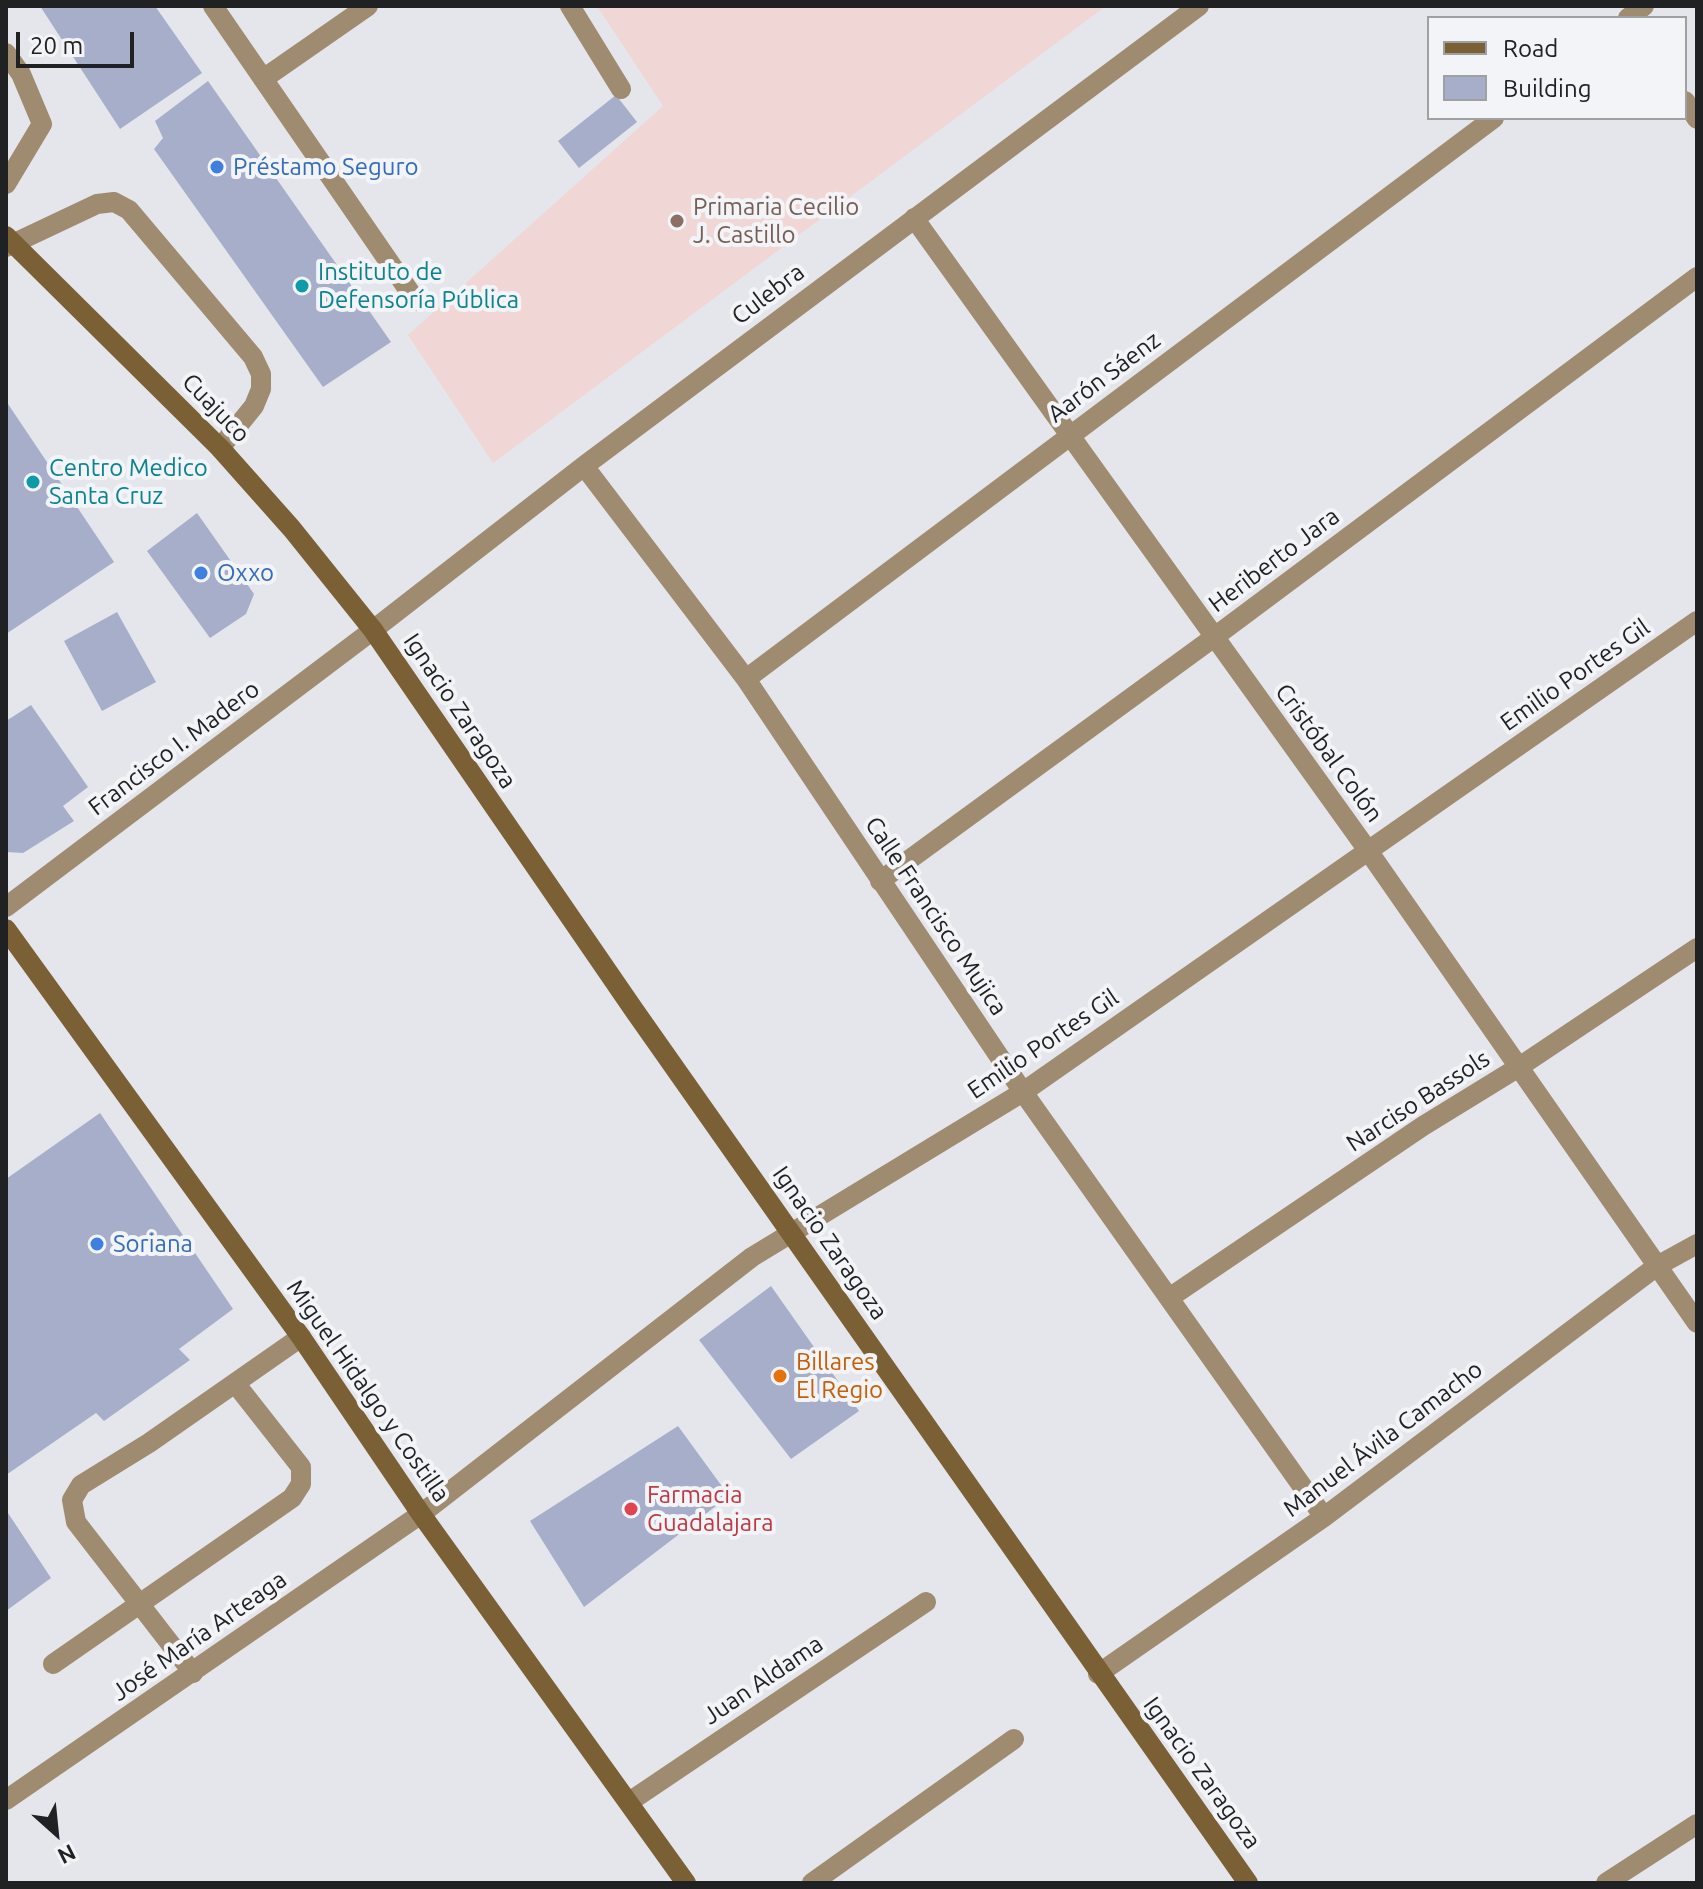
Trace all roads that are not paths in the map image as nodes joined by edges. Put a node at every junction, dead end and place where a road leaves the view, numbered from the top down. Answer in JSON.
{"nodes":[{"id":1,"x":213,"y":6,"type":"edge"},
{"id":2,"x":368,"y":6,"type":"edge"},
{"id":3,"x":570,"y":6,"type":"edge"},
{"id":4,"x":1199,"y":6,"type":"edge"},
{"id":5,"x":6,"y":53,"type":"edge"},
{"id":6,"x":263,"y":79,"type":"junction"},
{"id":7,"x":621,"y":89,"type":"dead end"},
{"id":8,"x":1491,"y":120,"type":"edge"},
{"id":9,"x":6,"y":184,"type":"edge"},
{"id":10,"x":914,"y":218,"type":"junction"},
{"id":11,"x":9,"y":242,"type":"edge"},
{"id":12,"x":1697,"y":277,"type":"edge"},
{"id":13,"x":416,"y":301,"type":"dead end"},
{"id":14,"x":1071,"y":435,"type":"junction"},
{"id":15,"x":220,"y":448,"type":"junction"},
{"id":16,"x":584,"y":466,"type":"junction"},
{"id":17,"x":1697,"y":621,"type":"edge"},
{"id":18,"x":373,"y":630,"type":"junction"},
{"id":19,"x":1213,"y":638,"type":"junction"},
{"id":20,"x":746,"y":679,"type":"junction"},
{"id":21,"x":1369,"y":852,"type":"junction"},
{"id":22,"x":880,"y":881,"type":"junction"},
{"id":23,"x":6,"y":907,"type":"edge"},
{"id":24,"x":6,"y":929,"type":"edge"},
{"id":25,"x":1697,"y":948,"type":"edge"},
{"id":26,"x":1519,"y":1067,"type":"junction"},
{"id":27,"x":1023,"y":1092,"type":"junction"},
{"id":28,"x":793,"y":1234,"type":"junction"},
{"id":29,"x":1697,"y":1244,"type":"edge"},
{"id":30,"x":1657,"y":1266,"type":"junction"},
{"id":31,"x":1169,"y":1298,"type":"junction"},
{"id":32,"x":1697,"y":1323,"type":"edge"},
{"id":33,"x":301,"y":1337,"type":"junction"},
{"id":34,"x":235,"y":1383,"type":"junction"},
{"id":35,"x":421,"y":1514,"type":"junction"},
{"id":36,"x":1324,"y":1517,"type":"junction"},
{"id":37,"x":140,"y":1602,"type":"junction"},
{"id":38,"x":926,"y":1602,"type":"dead end"},
{"id":39,"x":53,"y":1664,"type":"dead end"},
{"id":40,"x":193,"y":1673,"type":"junction"},
{"id":41,"x":1098,"y":1674,"type":"junction"},
{"id":42,"x":1014,"y":1739,"type":"dead end"},
{"id":43,"x":6,"y":1800,"type":"edge"},
{"id":44,"x":629,"y":1802,"type":"junction"},
{"id":45,"x":1697,"y":1824,"type":"edge"},
{"id":46,"x":686,"y":1883,"type":"edge"},
{"id":47,"x":812,"y":1883,"type":"edge"},
{"id":48,"x":1248,"y":1883,"type":"edge"},
{"id":49,"x":1606,"y":1883,"type":"edge"}],
"edges":[{"from":1,"to":6,"type":"street"},
{"from":2,"to":6,"type":"street"},
{"from":3,"to":7,"type":"street"},
{"from":4,"to":10,"type":"street","name":"Culebra"},
{"from":5,"to":9,"type":"street"},
{"from":6,"to":13,"type":"street"},
{"from":8,"to":14,"type":"street","name":"Aarón Sáenz"},
{"from":10,"to":14,"type":"street","name":"Cristóbal Colón"},
{"from":10,"to":16,"type":"street","name":"Culebra"},
{"from":11,"to":15,"type":"main road","name":"Cuajuco"},
{"from":11,"to":15,"type":"street"},
{"from":12,"to":19,"type":"street","name":"Heriberto Jara"},
{"from":14,"to":19,"type":"street","name":"Cristóbal Colón"},
{"from":14,"to":20,"type":"street","name":"Aarón Sáenz"},
{"from":15,"to":18,"type":"main road","name":"Cuajuco"},
{"from":16,"to":18,"type":"street","name":"Culebra"},
{"from":16,"to":20,"type":"street","name":"Calle Francisco Mujica"},
{"from":17,"to":21,"type":"street","name":"Emilio Portes Gil"},
{"from":18,"to":23,"type":"street","name":"Francisco I. Madero"},
{"from":18,"to":28,"type":"main road","name":"Ignacio Zaragoza"},
{"from":19,"to":21,"type":"street","name":"Cristóbal Colón"},
{"from":19,"to":22,"type":"street","name":"Heriberto Jara"},
{"from":20,"to":22,"type":"street","name":"Calle Francisco Mujica"},
{"from":21,"to":26,"type":"street","name":"Cristóbal Colón"},
{"from":21,"to":27,"type":"street","name":"Emilio Portes Gil"},
{"from":22,"to":27,"type":"street","name":"Calle Francisco Mujica"},
{"from":24,"to":33,"type":"main road","name":"Miguel Hidalgo y Costilla"},
{"from":25,"to":26,"type":"street","name":"Narciso Bassols"},
{"from":26,"to":30,"type":"street","name":"Cristóbal Colón"},
{"from":26,"to":31,"type":"street","name":"Narciso Bassols"},
{"from":27,"to":28,"type":"street","name":"Emilio Portes Gil"},
{"from":27,"to":31,"type":"street","name":"Calle Francisco Mujica"},
{"from":28,"to":35,"type":"street","name":"Emilio Portes Gil"},
{"from":28,"to":41,"type":"main road","name":"Ignacio Zaragoza"},
{"from":29,"to":30,"type":"street","name":"Manuel Ávila Camacho"},
{"from":30,"to":32,"type":"street","name":"Cristóbal Colón"},
{"from":30,"to":36,"type":"street","name":"Manuel Ávila Camacho"},
{"from":31,"to":36,"type":"street","name":"Calle Francisco Mujica"},
{"from":33,"to":34,"type":"street"},
{"from":33,"to":35,"type":"main road","name":"Miguel Hidalgo y Costilla"},
{"from":34,"to":37,"type":"street"},
{"from":34,"to":37,"type":"street"},
{"from":35,"to":40,"type":"street","name":"José María Arteaga"},
{"from":35,"to":44,"type":"main road","name":"Miguel Hidalgo y Costilla"},
{"from":36,"to":41,"type":"street","name":"Manuel Ávila Camacho"},
{"from":37,"to":39,"type":"street"},
{"from":37,"to":40,"type":"street"},
{"from":38,"to":44,"type":"street","name":"Juan Aldama"},
{"from":40,"to":43,"type":"street","name":"José María Arteaga"},
{"from":41,"to":48,"type":"main road","name":"Ignacio Zaragoza"},
{"from":42,"to":47,"type":"street"},
{"from":44,"to":46,"type":"main road","name":"Miguel Hidalgo y Costilla"},
{"from":45,"to":49,"type":"street"}]}
